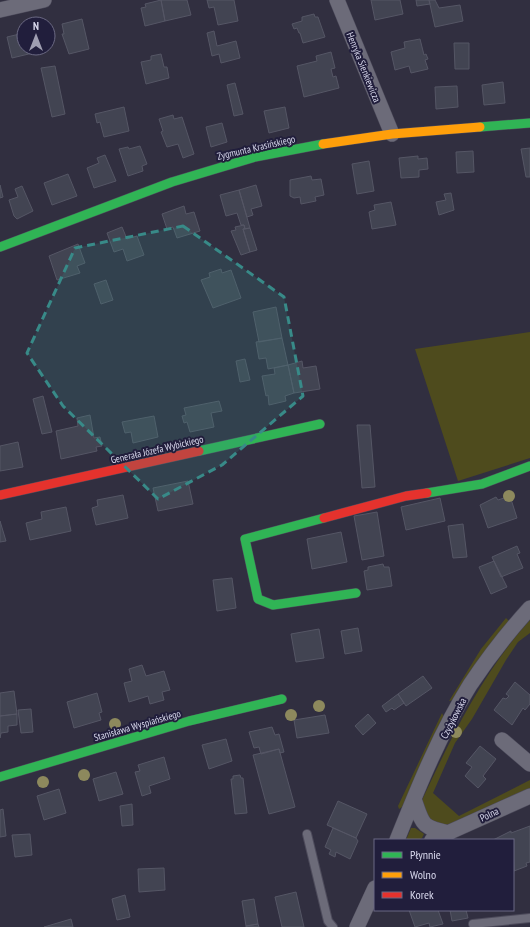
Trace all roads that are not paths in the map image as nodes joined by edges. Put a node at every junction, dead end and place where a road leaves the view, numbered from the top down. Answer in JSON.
{"nodes":[{"id":1,"x":44,"y":0,"type":"edge"},
{"id":2,"x":337,"y":0,"type":"edge"},
{"id":3,"x":0,"y":10,"type":"edge"},
{"id":4,"x":530,"y":123,"type":"edge"},
{"id":5,"x":392,"y":134,"type":"junction"},
{"id":6,"x":0,"y":247,"type":"edge"},
{"id":7,"x":320,"y":424,"type":"dead end"},
{"id":8,"x":530,"y":466,"type":"edge"},
{"id":9,"x":0,"y":495,"type":"edge"},
{"id":10,"x":356,"y":593,"type":"dead end"},
{"id":11,"x":530,"y":608,"type":"edge"},
{"id":12,"x":282,"y":699,"type":"dead end"},
{"id":13,"x":502,"y":740,"type":"dead end"},
{"id":14,"x":530,"y":764,"type":"edge"},
{"id":15,"x":0,"y":777,"type":"edge"},
{"id":16,"x":530,"y":796,"type":"edge"},
{"id":17,"x":414,"y":799,"type":"junction"},
{"id":18,"x":449,"y":833,"type":"junction"},
{"id":19,"x":307,"y":834,"type":"dead end"},
{"id":20,"x":397,"y":839,"type":"edge"},
{"id":21,"x":434,"y":839,"type":"edge"},
{"id":22,"x":374,"y":890,"type":"edge"},
{"id":23,"x":530,"y":918,"type":"edge"},
{"id":24,"x":473,"y":924,"type":"dead end"},
{"id":25,"x":333,"y":927,"type":"edge"},
{"id":26,"x":357,"y":927,"type":"edge"}],
"edges":[{"from":1,"to":3,"type":"street"},
{"from":2,"to":5,"type":"street","name":"Henryka Sienkiewicza"},
{"from":4,"to":5,"type":"street","name":"Zygmunta Krasińskiego"},
{"from":5,"to":6,"type":"street","name":"Zygmunta Krasińskiego"},
{"from":7,"to":9,"type":"street","name":"Generała Józefa Wybickiego"},
{"from":8,"to":10,"type":"street"},
{"from":11,"to":17,"type":"street","name":"Czyżykowska"},
{"from":12,"to":15,"type":"street","name":"Stanisława Wyspiańskiego"},
{"from":13,"to":14,"type":"street"},
{"from":16,"to":18,"type":"street","name":"Polna"},
{"from":17,"to":18,"type":"street"},
{"from":17,"to":20,"type":"street","name":"Czyżykowska"},
{"from":18,"to":21,"type":"street","name":"Polna"},
{"from":19,"to":25,"type":"lane"},
{"from":22,"to":26,"type":"street"},
{"from":23,"to":24,"type":"lane"}]}
